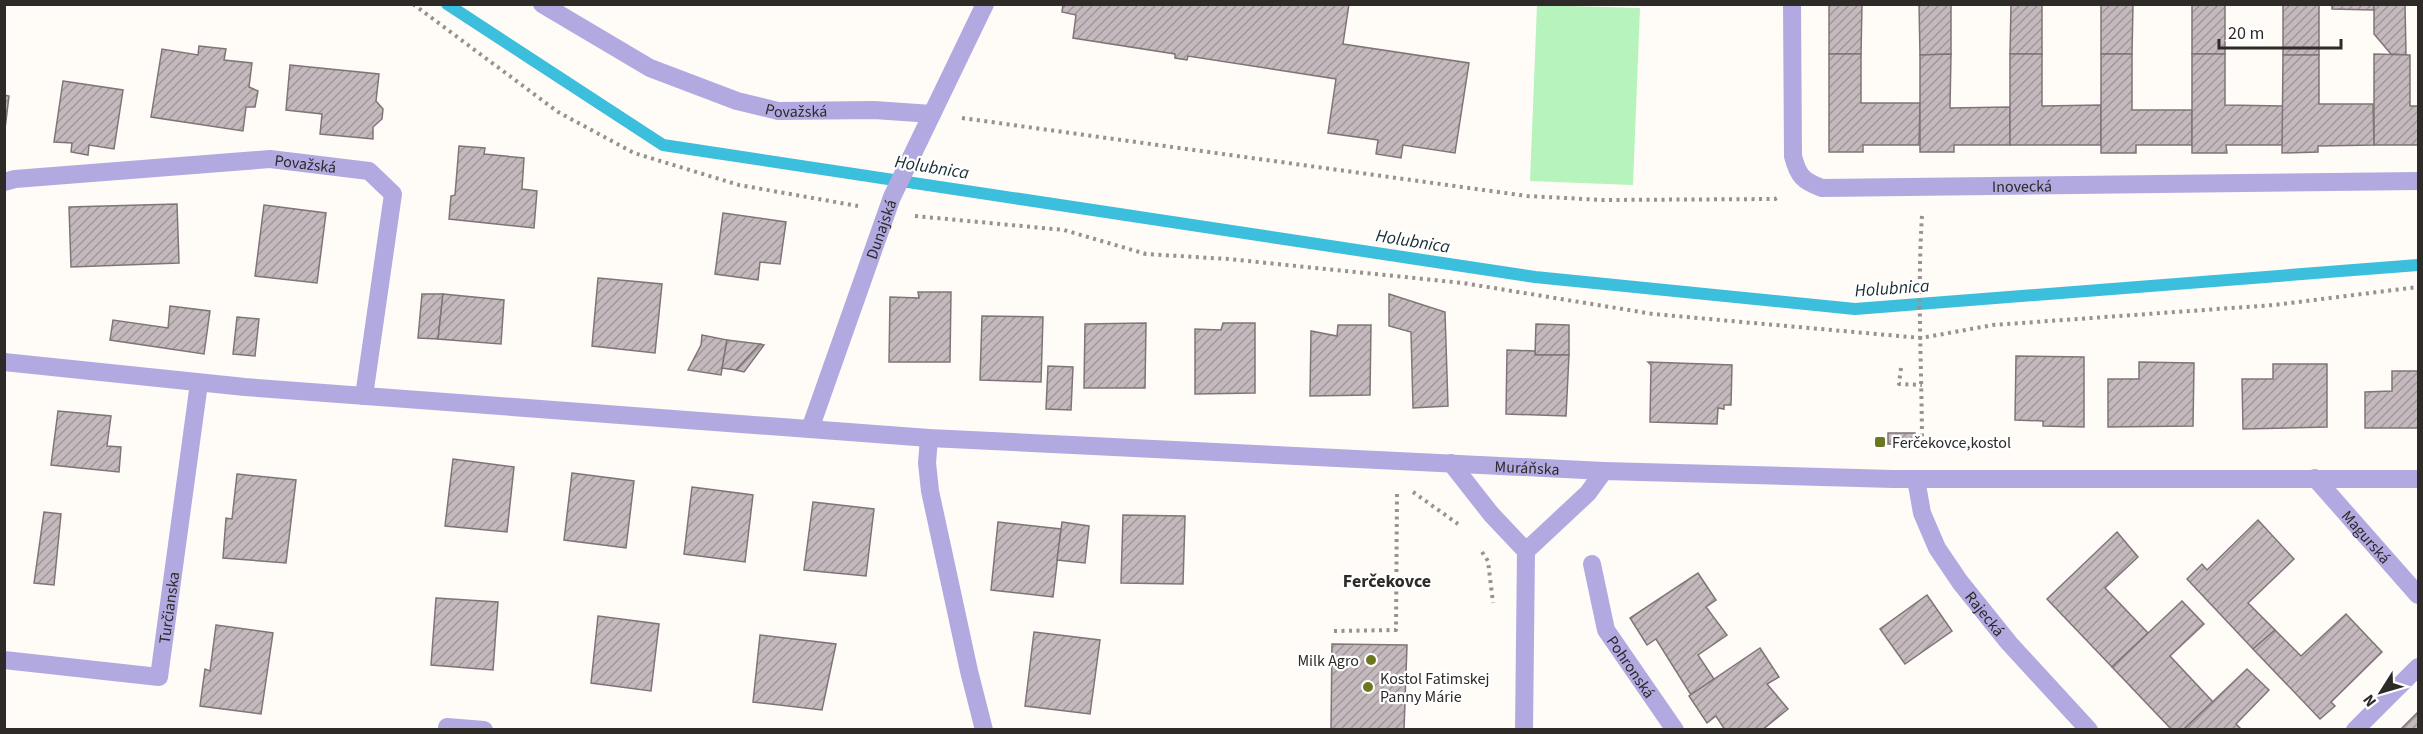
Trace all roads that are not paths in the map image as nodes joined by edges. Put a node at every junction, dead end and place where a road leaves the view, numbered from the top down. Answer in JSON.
{"nodes":[{"id":1,"x":542,"y":4,"type":"edge"},
{"id":2,"x":985,"y":4,"type":"edge"},
{"id":3,"x":1792,"y":4,"type":"edge"},
{"id":4,"x":932,"y":114,"type":"junction"},
{"id":5,"x":2418,"y":181,"type":"edge"},
{"id":6,"x":4,"y":182,"type":"edge"},
{"id":7,"x":4,"y":362,"type":"edge"},
{"id":8,"x":199,"y":383,"type":"junction"},
{"id":9,"x":364,"y":396,"type":"junction"},
{"id":10,"x":810,"y":429,"type":"junction"},
{"id":11,"x":929,"y":438,"type":"junction"},
{"id":12,"x":1451,"y":463,"type":"junction"},
{"id":13,"x":1604,"y":471,"type":"junction"},
{"id":14,"x":1916,"y":478,"type":"junction"},
{"id":15,"x":2315,"y":478,"type":"junction"},
{"id":16,"x":2418,"y":479,"type":"edge"},
{"id":17,"x":1526,"y":557,"type":"junction"},
{"id":18,"x":1592,"y":564,"type":"dead end"},
{"id":19,"x":2418,"y":595,"type":"edge"},
{"id":20,"x":4,"y":660,"type":"edge"},
{"id":21,"x":2418,"y":667,"type":"edge"},
{"id":22,"x":447,"y":727,"type":"dead end"},
{"id":23,"x":484,"y":729,"type":"edge"},
{"id":24,"x":984,"y":729,"type":"edge"},
{"id":25,"x":1524,"y":729,"type":"edge"},
{"id":26,"x":1675,"y":729,"type":"edge"},
{"id":27,"x":2089,"y":729,"type":"edge"},
{"id":28,"x":2355,"y":729,"type":"edge"}],
"edges":[{"from":1,"to":4,"type":"street","name":"Považská"},
{"from":2,"to":4,"type":"street","name":"Dunajská"},
{"from":3,"to":5,"type":"street","name":"Inovecká"},
{"from":4,"to":10,"type":"street","name":"Dunajská"},
{"from":6,"to":9,"type":"street","name":"Považská"},
{"from":7,"to":8,"type":"street","name":"Muráňska"},
{"from":8,"to":9,"type":"street","name":"Muráňska"},
{"from":8,"to":20,"type":"street","name":"Turčianska"},
{"from":9,"to":10,"type":"street","name":"Muráňska"},
{"from":10,"to":11,"type":"street","name":"Muráňska"},
{"from":11,"to":12,"type":"street","name":"Muráňska"},
{"from":11,"to":24,"type":"street"},
{"from":12,"to":13,"type":"street","name":"Muráňska"},
{"from":12,"to":17,"type":"street"},
{"from":13,"to":14,"type":"street","name":"Muráňska"},
{"from":13,"to":17,"type":"street"},
{"from":14,"to":15,"type":"street","name":"Muráňska"},
{"from":14,"to":27,"type":"street","name":"Rajecká"},
{"from":15,"to":16,"type":"street","name":"Muráňska"},
{"from":15,"to":19,"type":"street","name":"Magurská"},
{"from":17,"to":25,"type":"street"},
{"from":18,"to":26,"type":"street","name":"Pohronská"},
{"from":21,"to":28,"type":"street"},
{"from":22,"to":23,"type":"street"}]}
